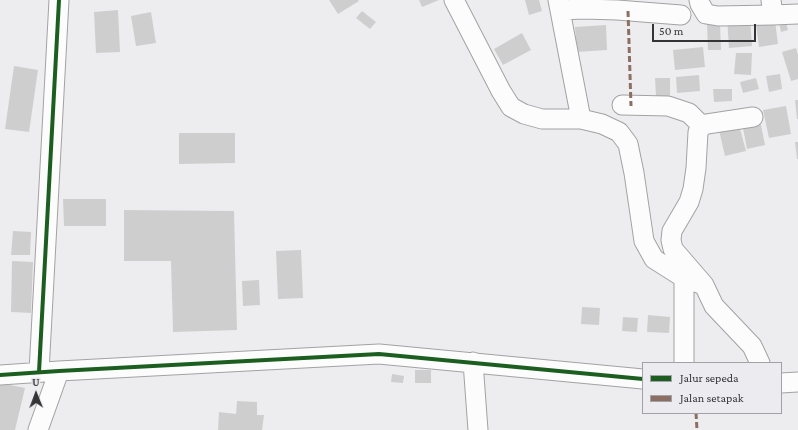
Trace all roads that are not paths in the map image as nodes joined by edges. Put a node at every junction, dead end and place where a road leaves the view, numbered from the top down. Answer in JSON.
{"nodes":[{"id":1,"x":59,"y":0,"type":"edge"},
{"id":2,"x":454,"y":0,"type":"edge"},
{"id":3,"x":699,"y":0,"type":"edge"},
{"id":4,"x":559,"y":5,"type":"edge"},
{"id":5,"x":772,"y":7,"type":"edge"},
{"id":6,"x":798,"y":14,"type":"edge"},
{"id":7,"x":681,"y":15,"type":"dead end"},
{"id":8,"x":622,"y":105,"type":"dead end"},
{"id":9,"x":753,"y":117,"type":"dead end"},
{"id":10,"x":581,"y":120,"type":"junction"},
{"id":11,"x":702,"y":126,"type":"junction"},
{"id":12,"x":684,"y":278,"type":"junction"},
{"id":13,"x":704,"y":285,"type":"junction"},
{"id":14,"x":473,"y":362,"type":"junction"},
{"id":15,"x":684,"y":362,"type":"edge"},
{"id":16,"x":760,"y":362,"type":"edge"},
{"id":17,"x":58,"y":371,"type":"junction"},
{"id":18,"x":39,"y":372,"type":"junction"},
{"id":19,"x":0,"y":375,"type":"edge"},
{"id":20,"x":642,"y":379,"type":"edge"},
{"id":21,"x":798,"y":382,"type":"edge"},
{"id":22,"x":782,"y":383,"type":"edge"},
{"id":23,"x":38,"y":430,"type":"edge"},
{"id":24,"x":478,"y":430,"type":"edge"}],
"edges":[{"from":1,"to":18,"type":"street"},
{"from":2,"to":10,"type":"street"},
{"from":3,"to":5,"type":"street"},
{"from":4,"to":7,"type":"street"},
{"from":4,"to":10,"type":"street"},
{"from":5,"to":6,"type":"street"},
{"from":8,"to":11,"type":"street"},
{"from":9,"to":11,"type":"street"},
{"from":10,"to":12,"type":"street"},
{"from":11,"to":13,"type":"street"},
{"from":12,"to":13,"type":"street"},
{"from":12,"to":15,"type":"street"},
{"from":13,"to":16,"type":"street"},
{"from":14,"to":17,"type":"street"},
{"from":14,"to":20,"type":"street"},
{"from":14,"to":24,"type":"street"},
{"from":17,"to":18,"type":"street"},
{"from":17,"to":23,"type":"street"},
{"from":18,"to":19,"type":"street"},
{"from":21,"to":22,"type":"street"}]}
